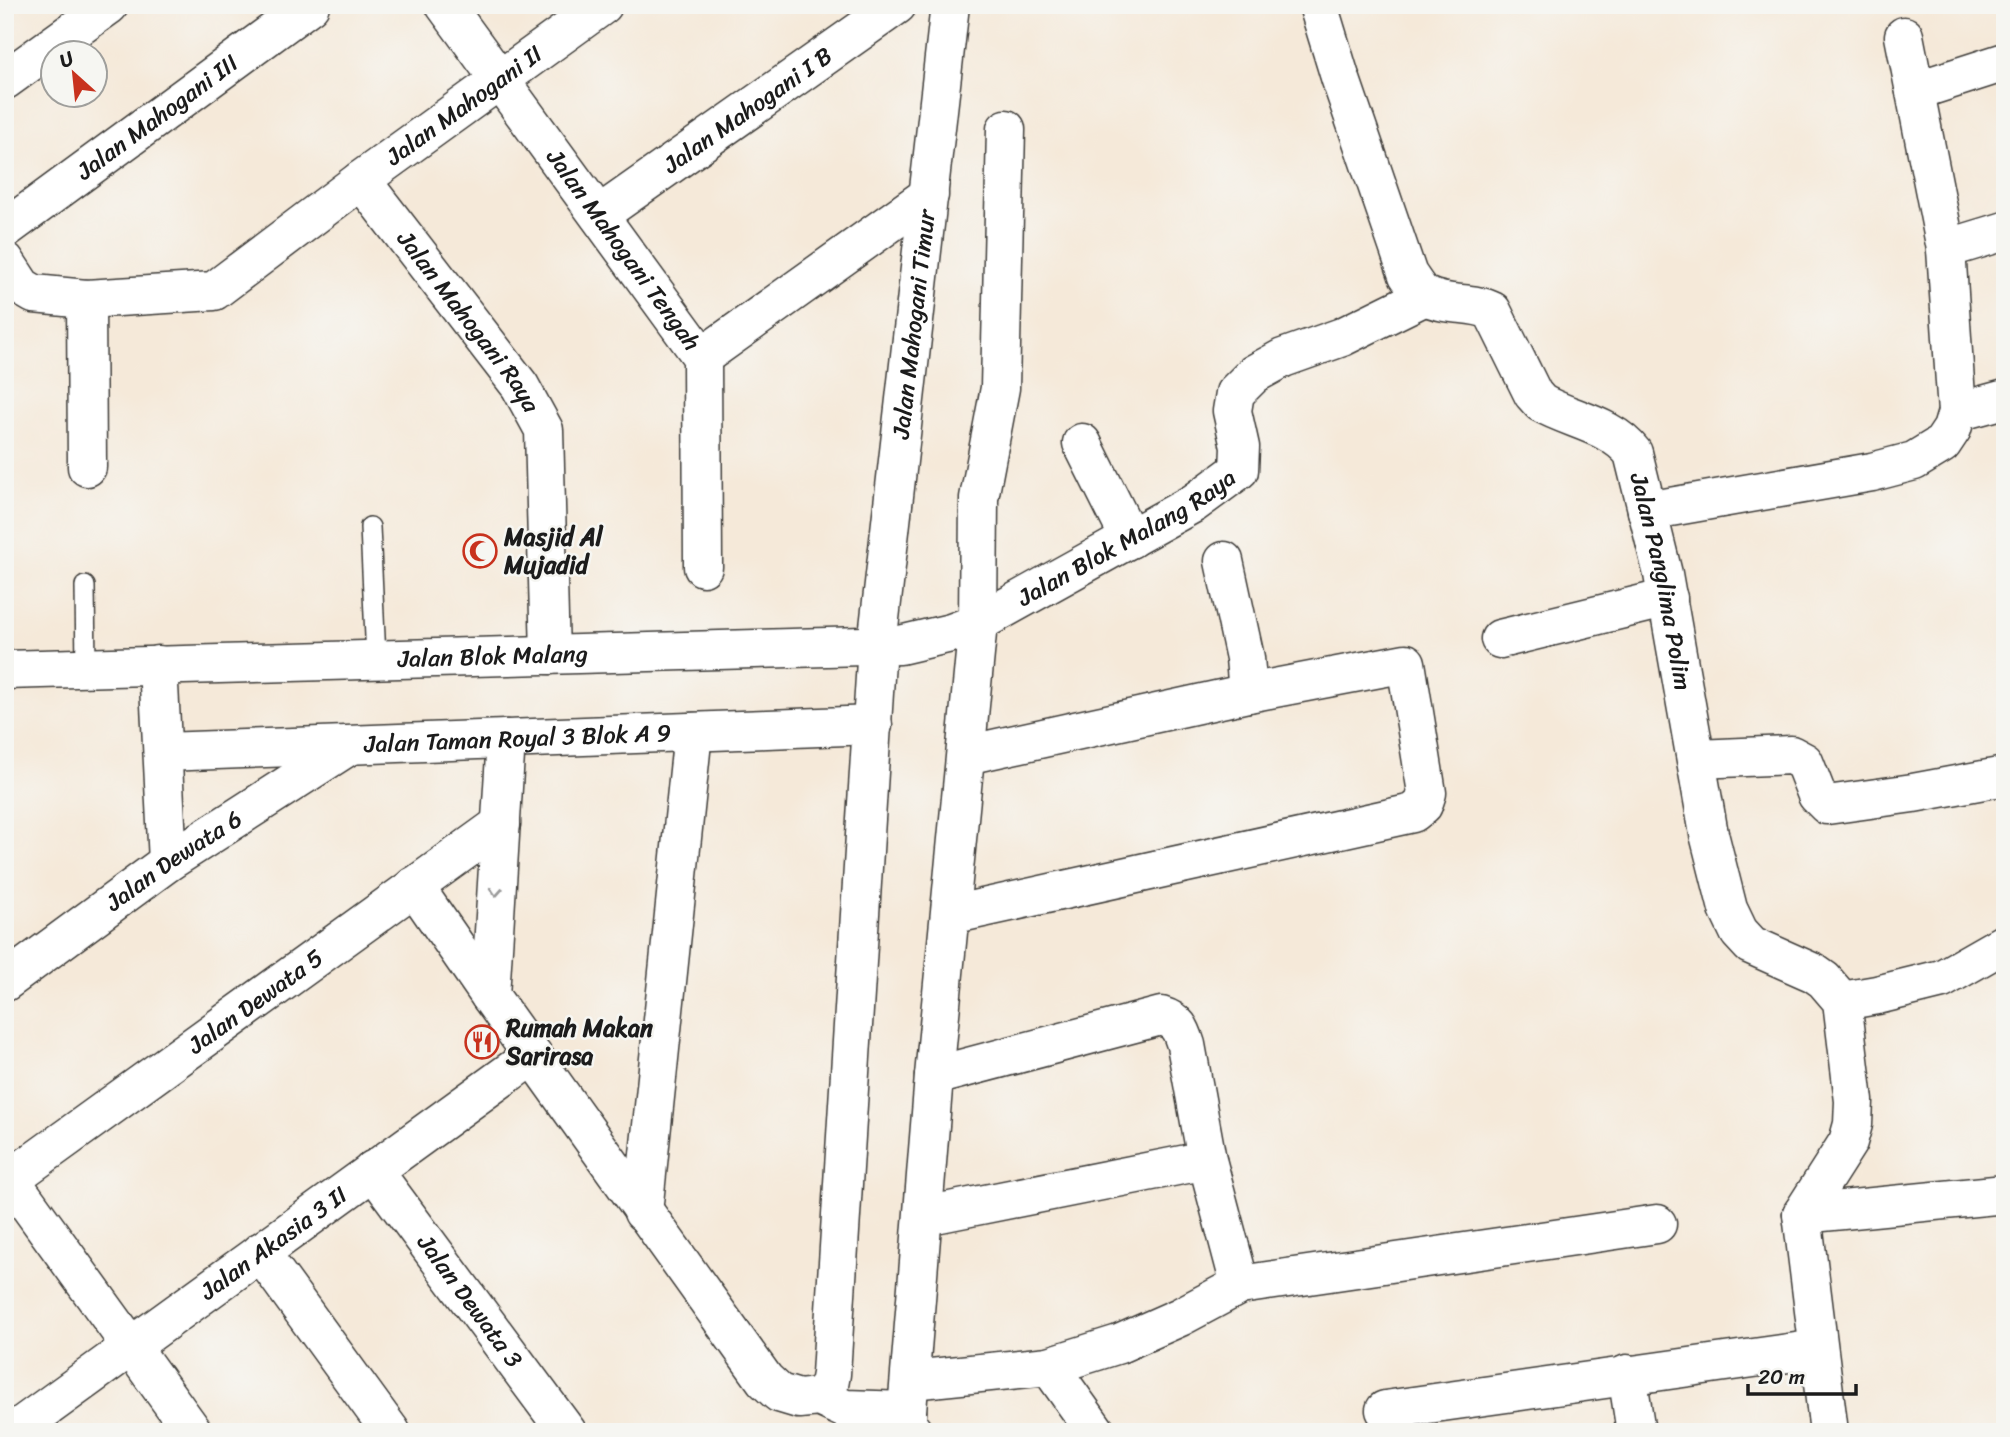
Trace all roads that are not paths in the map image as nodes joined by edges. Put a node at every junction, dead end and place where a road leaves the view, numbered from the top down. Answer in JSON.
{"nodes":[{"id":1,"x":109,"y":5,"type":"edge"},
{"id":2,"x":310,"y":5,"type":"edge"},
{"id":3,"x":445,"y":5,"type":"edge"},
{"id":4,"x":603,"y":5,"type":"edge"},
{"id":5,"x":897,"y":5,"type":"edge"},
{"id":6,"x":950,"y":5,"type":"edge"},
{"id":7,"x":1318,"y":5,"type":"edge"},
{"id":8,"x":1904,"y":36,"type":"dead end"},
{"id":9,"x":2005,"y":62,"type":"edge"},
{"id":10,"x":499,"y":79,"type":"junction"},
{"id":11,"x":5,"y":80,"type":"edge"},
{"id":12,"x":1915,"y":91,"type":"junction"},
{"id":13,"x":1006,"y":129,"type":"dead end"},
{"id":14,"x":361,"y":180,"type":"junction"},
{"id":15,"x":929,"y":195,"type":"junction"},
{"id":16,"x":599,"y":215,"type":"junction"},
{"id":17,"x":5,"y":229,"type":"edge"},
{"id":18,"x":2005,"y":231,"type":"edge"},
{"id":19,"x":1946,"y":249,"type":"junction"},
{"id":20,"x":5,"y":261,"type":"edge"},
{"id":21,"x":1425,"y":296,"type":"junction"},
{"id":22,"x":71,"y":298,"type":"junction"},
{"id":23,"x":702,"y":357,"type":"junction"},
{"id":24,"x":2005,"y":399,"type":"edge"},
{"id":25,"x":1957,"y":412,"type":"junction"},
{"id":26,"x":1082,"y":443,"type":"dead end"},
{"id":27,"x":87,"y":467,"type":"dead end"},
{"id":28,"x":1647,"y":511,"type":"junction"},
{"id":29,"x":370,"y":527,"type":"dead end"},
{"id":30,"x":1130,"y":539,"type":"junction"},
{"id":31,"x":1224,"y":561,"type":"dead end"},
{"id":32,"x":703,"y":567,"type":"dead end"},
{"id":33,"x":85,"y":586,"type":"dead end"},
{"id":34,"x":1668,"y":598,"type":"junction"},
{"id":35,"x":965,"y":628,"type":"junction"},
{"id":36,"x":1500,"y":639,"type":"dead end"},
{"id":37,"x":888,"y":645,"type":"junction"},
{"id":38,"x":550,"y":654,"type":"junction"},
{"id":39,"x":376,"y":659,"type":"junction"},
{"id":40,"x":158,"y":666,"type":"junction"},
{"id":41,"x":86,"y":668,"type":"junction"},
{"id":42,"x":5,"y":670,"type":"edge"},
{"id":43,"x":1248,"y":694,"type":"junction"},
{"id":44,"x":873,"y":725,"type":"junction"},
{"id":45,"x":693,"y":732,"type":"junction"},
{"id":46,"x":506,"y":739,"type":"junction"},
{"id":47,"x":349,"y":746,"type":"junction"},
{"id":48,"x":163,"y":752,"type":"junction"},
{"id":49,"x":966,"y":755,"type":"junction"},
{"id":50,"x":1697,"y":759,"type":"junction"},
{"id":51,"x":2005,"y":776,"type":"edge"},
{"id":52,"x":501,"y":824,"type":"junction"},
{"id":53,"x":168,"y":862,"type":"junction"},
{"id":54,"x":414,"y":886,"type":"junction"},
{"id":55,"x":951,"y":915,"type":"junction"},
{"id":56,"x":2005,"y":943,"type":"edge"},
{"id":57,"x":5,"y":982,"type":"edge"},
{"id":58,"x":490,"y":996,"type":"junction"},
{"id":59,"x":1842,"y":1001,"type":"junction"},
{"id":60,"x":533,"y":1055,"type":"junction"},
{"id":61,"x":934,"y":1076,"type":"junction"},
{"id":62,"x":1207,"y":1160,"type":"junction"},
{"id":63,"x":373,"y":1170,"type":"junction"},
{"id":64,"x":8,"y":1176,"type":"edge"},
{"id":65,"x":2005,"y":1194,"type":"edge"},
{"id":66,"x":1811,"y":1199,"type":"junction"},
{"id":67,"x":643,"y":1212,"type":"junction"},
{"id":68,"x":925,"y":1216,"type":"junction"},
{"id":69,"x":1657,"y":1224,"type":"dead end"},
{"id":70,"x":260,"y":1252,"type":"junction"},
{"id":71,"x":1240,"y":1285,"type":"junction"},
{"id":72,"x":130,"y":1346,"type":"junction"},
{"id":73,"x":1817,"y":1349,"type":"junction"},
{"id":74,"x":1049,"y":1366,"type":"junction"},
{"id":75,"x":1628,"y":1374,"type":"junction"},
{"id":76,"x":836,"y":1403,"type":"junction"},
{"id":77,"x":1385,"y":1410,"type":"dead end"},
{"id":78,"x":906,"y":1415,"type":"edge"},
{"id":79,"x":13,"y":1432,"type":"edge"},
{"id":80,"x":193,"y":1432,"type":"edge"},
{"id":81,"x":391,"y":1432,"type":"edge"},
{"id":82,"x":567,"y":1432,"type":"edge"},
{"id":83,"x":1096,"y":1432,"type":"edge"},
{"id":84,"x":1636,"y":1432,"type":"edge"},
{"id":85,"x":1829,"y":1432,"type":"edge"}],
"edges":[{"from":1,"to":11,"type":"street"},
{"from":2,"to":17,"type":"street","name":"Jalan Mahogani III"},
{"from":3,"to":10,"type":"street","name":"Jalan Mahogani Tengah"},
{"from":4,"to":10,"type":"street","name":"Jalan Mahogani II"},
{"from":5,"to":16,"type":"street","name":"Jalan Mahogani I B"},
{"from":6,"to":15,"type":"street","name":"Jalan Mahogani Timur"},
{"from":7,"to":21,"type":"street"},
{"from":8,"to":12,"type":"street"},
{"from":9,"to":12,"type":"street"},
{"from":10,"to":14,"type":"street","name":"Jalan Mahogani II"},
{"from":10,"to":16,"type":"street","name":"Jalan Mahogani Tengah"},
{"from":12,"to":19,"type":"street"},
{"from":13,"to":35,"type":"street"},
{"from":14,"to":22,"type":"street"},
{"from":14,"to":38,"type":"street","name":"Jalan Mahogani Raya"},
{"from":15,"to":23,"type":"street"},
{"from":15,"to":37,"type":"street","name":"Jalan Mahogani Timur"},
{"from":16,"to":23,"type":"street","name":"Jalan Mahogani Tengah"},
{"from":18,"to":19,"type":"street"},
{"from":19,"to":25,"type":"street"},
{"from":20,"to":22,"type":"street"},
{"from":21,"to":28,"type":"street","name":"Jalan Panglima Polim"},
{"from":21,"to":30,"type":"street","name":"Jalan Blok Malang Raya"},
{"from":22,"to":27,"type":"street"},
{"from":23,"to":32,"type":"street","name":"Jalan Mahogani Tengah"},
{"from":24,"to":25,"type":"street"},
{"from":25,"to":28,"type":"street"},
{"from":26,"to":30,"type":"street"},
{"from":28,"to":34,"type":"street","name":"Jalan Panglima Polim"},
{"from":29,"to":39,"type":"lane"},
{"from":30,"to":35,"type":"street","name":"Jalan Blok Malang Raya"},
{"from":31,"to":43,"type":"street"},
{"from":33,"to":41,"type":"lane"},
{"from":34,"to":36,"type":"street"},
{"from":34,"to":50,"type":"street","name":"Jalan Panglima Polim"},
{"from":35,"to":37,"type":"street","name":"Jalan Blok Malang"},
{"from":35,"to":49,"type":"street"},
{"from":37,"to":38,"type":"street","name":"Jalan Blok Malang"},
{"from":37,"to":44,"type":"street","name":"Jalan Mahogani Timur"},
{"from":38,"to":39,"type":"street","name":"Jalan Blok Malang"},
{"from":39,"to":40,"type":"street","name":"Jalan Blok Malang"},
{"from":40,"to":41,"type":"street","name":"Jalan Blok Malang"},
{"from":40,"to":48,"type":"street"},
{"from":41,"to":42,"type":"street","name":"Jalan Blok Malang"},
{"from":43,"to":49,"type":"street"},
{"from":43,"to":55,"type":"street"},
{"from":44,"to":45,"type":"street","name":"Jalan Taman Royal 3 Blok A 9"},
{"from":44,"to":76,"type":"street","name":"Jalan Mahogani Timur"},
{"from":45,"to":46,"type":"street","name":"Jalan Taman Royal 3 Blok A 9"},
{"from":45,"to":67,"type":"street"},
{"from":46,"to":47,"type":"street","name":"Jalan Taman Royal 3 Blok A 9"},
{"from":46,"to":52,"type":"street"},
{"from":47,"to":48,"type":"street","name":"Jalan Taman Royal 3 Blok A 9"},
{"from":47,"to":53,"type":"street","name":"Jalan Dewata 6"},
{"from":48,"to":53,"type":"street"},
{"from":49,"to":55,"type":"street"},
{"from":50,"to":51,"type":"street"},
{"from":50,"to":59,"type":"street","name":"Jalan Panglima Polim"},
{"from":52,"to":54,"type":"street","name":"Jalan Dewata 5"},
{"from":52,"to":58,"type":"street","one_way":true},
{"from":53,"to":57,"type":"street","name":"Jalan Dewata 6"},
{"from":54,"to":58,"type":"street"},
{"from":54,"to":64,"type":"street","name":"Jalan Dewata 5"},
{"from":55,"to":61,"type":"street"},
{"from":56,"to":59,"type":"street"},
{"from":58,"to":60,"type":"street"},
{"from":59,"to":66,"type":"street"},
{"from":60,"to":63,"type":"street","name":"Jalan Akasia 3 II"},
{"from":60,"to":67,"type":"street"},
{"from":61,"to":62,"type":"street"},
{"from":61,"to":68,"type":"street"},
{"from":62,"to":68,"type":"street"},
{"from":62,"to":71,"type":"street"},
{"from":63,"to":70,"type":"street","name":"Jalan Akasia 3 II"},
{"from":63,"to":82,"type":"street","name":"Jalan Dewata 3"},
{"from":64,"to":72,"type":"street"},
{"from":65,"to":66,"type":"street"},
{"from":66,"to":73,"type":"street"},
{"from":67,"to":76,"type":"street"},
{"from":68,"to":78,"type":"street"},
{"from":69,"to":71,"type":"street"},
{"from":70,"to":72,"type":"street","name":"Jalan Akasia 3 II"},
{"from":70,"to":81,"type":"street"},
{"from":71,"to":74,"type":"street"},
{"from":72,"to":79,"type":"street","name":"Jalan Akasia 3 II"},
{"from":72,"to":80,"type":"street"},
{"from":73,"to":75,"type":"street"},
{"from":73,"to":85,"type":"street"},
{"from":74,"to":78,"type":"street"},
{"from":74,"to":83,"type":"street"},
{"from":75,"to":77,"type":"street"},
{"from":75,"to":84,"type":"street"},
{"from":76,"to":78,"type":"street"}]}
